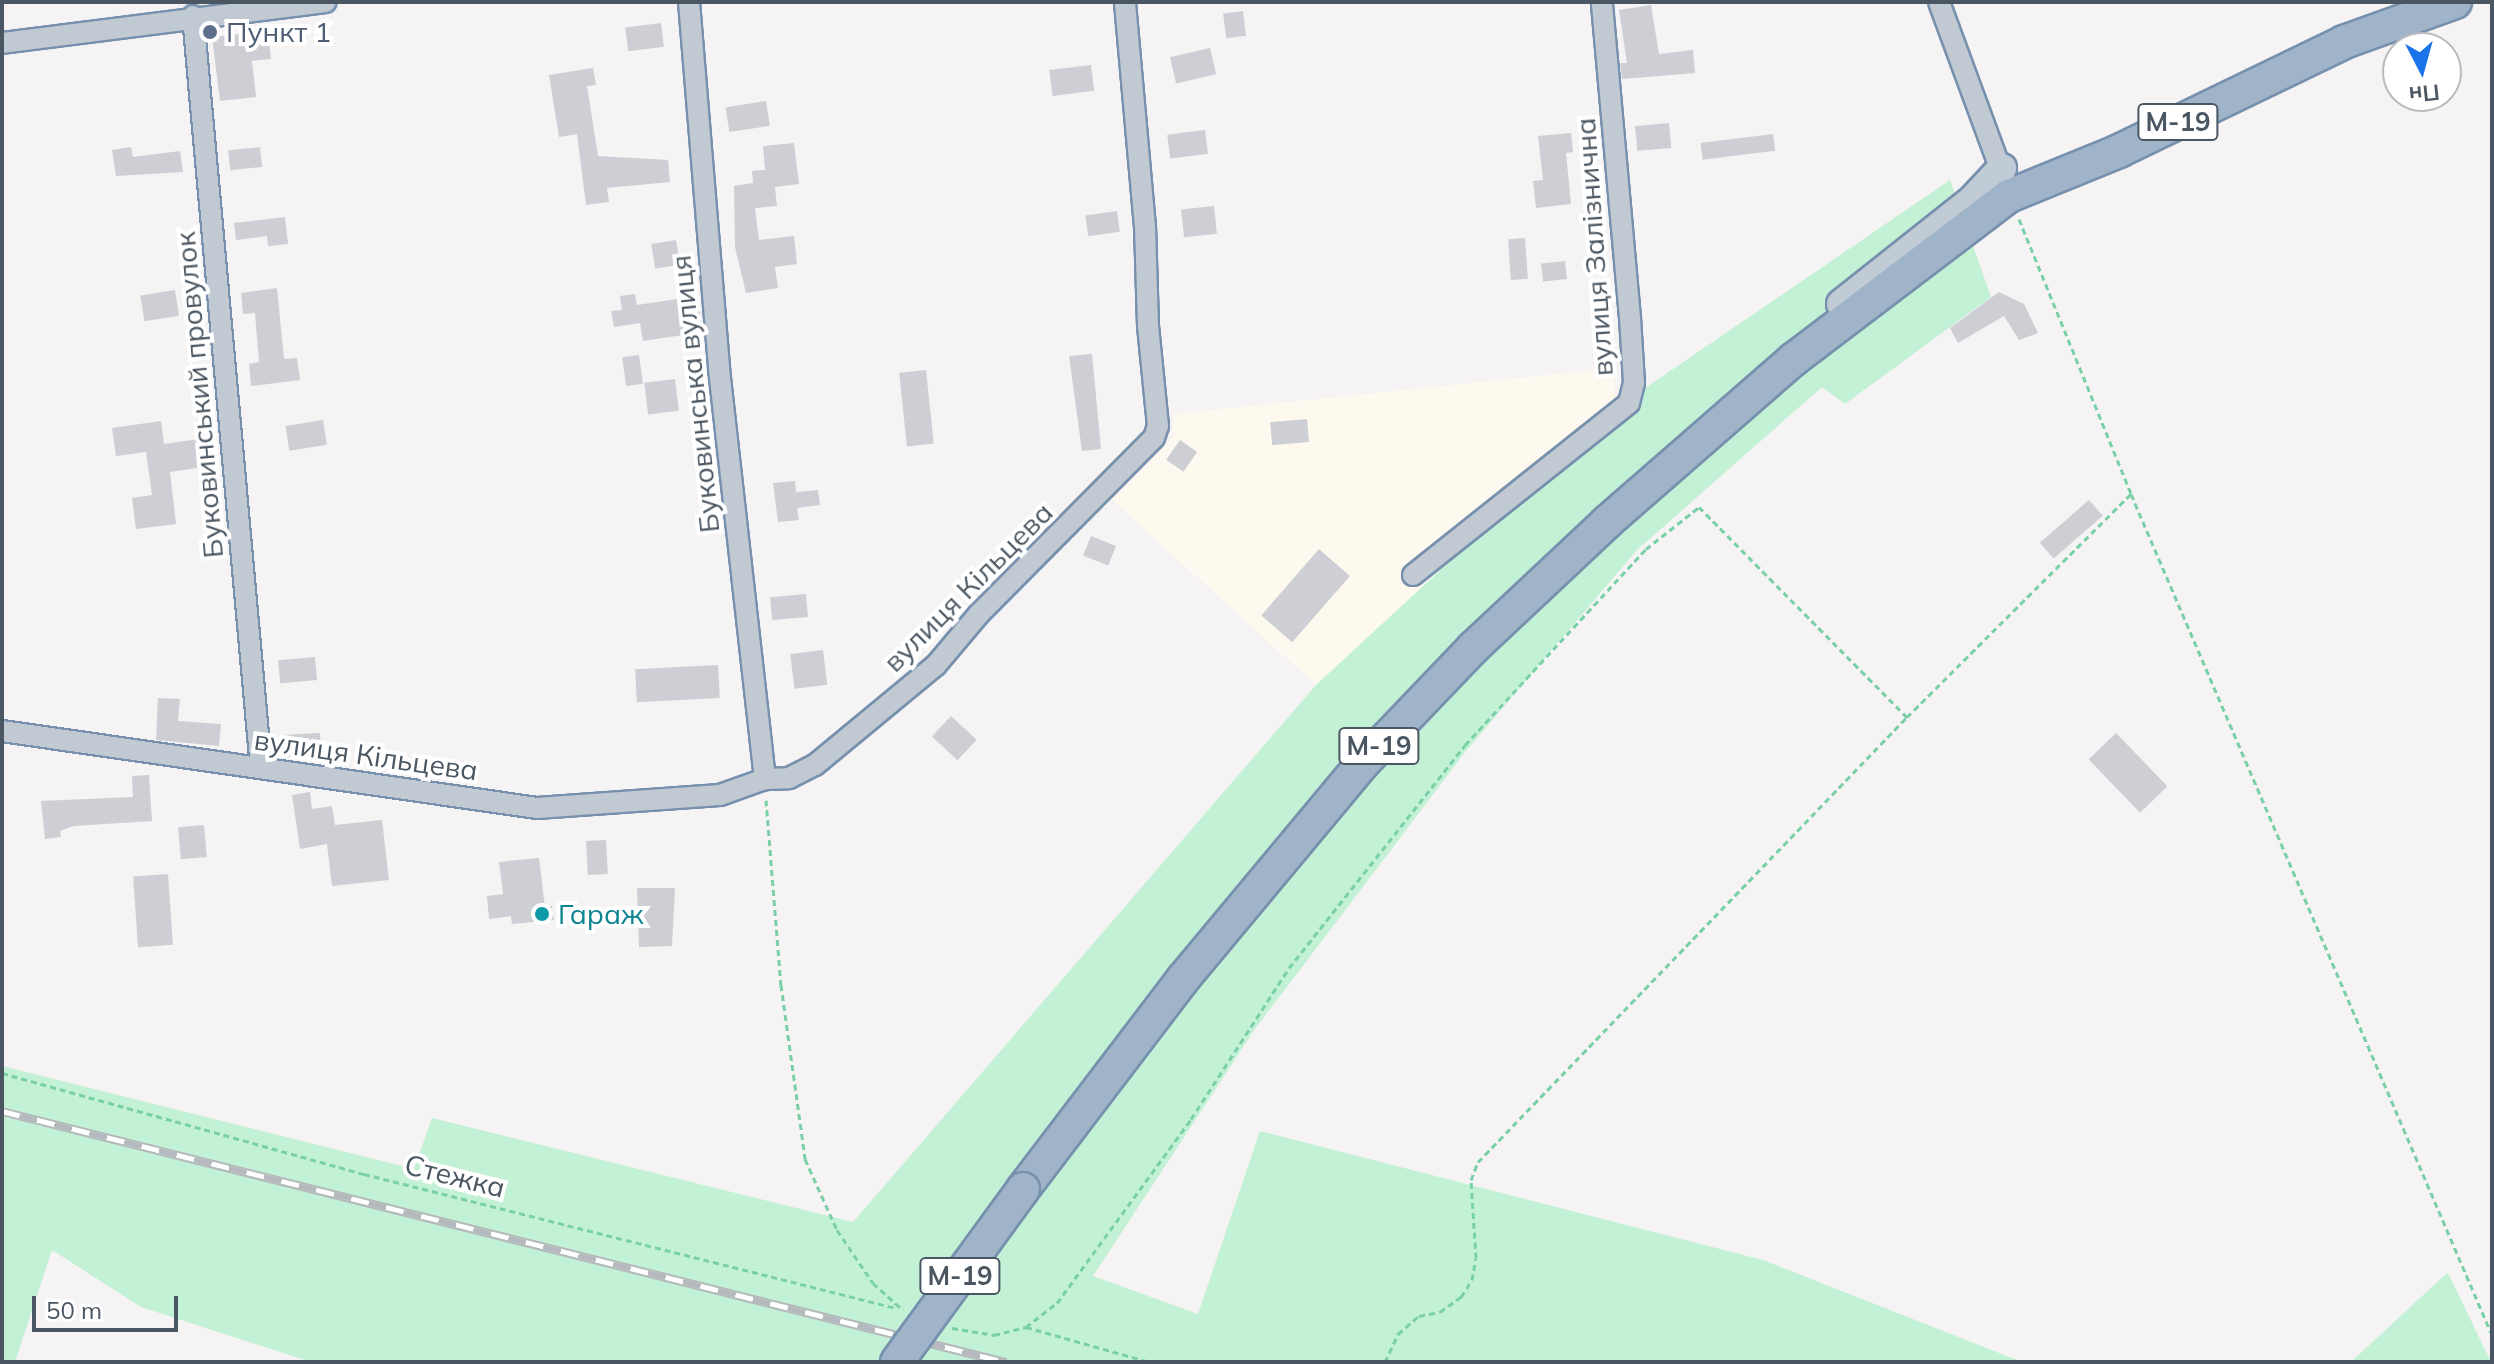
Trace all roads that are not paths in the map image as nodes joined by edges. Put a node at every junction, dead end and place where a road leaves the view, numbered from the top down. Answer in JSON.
{"nodes":[{"id":1,"x":325,"y":2,"type":"edge"},
{"id":2,"x":689,"y":2,"type":"edge"},
{"id":3,"x":1125,"y":2,"type":"edge"},
{"id":4,"x":1602,"y":2,"type":"edge"},
{"id":5,"x":1939,"y":2,"type":"edge"},
{"id":6,"x":2455,"y":2,"type":"edge"},
{"id":7,"x":193,"y":16,"type":"junction"},
{"id":8,"x":2,"y":43,"type":"edge"},
{"id":9,"x":2005,"y":182,"type":"junction"},
{"id":10,"x":1413,"y":575,"type":"dead end"},
{"id":11,"x":2,"y":731,"type":"edge"},
{"id":12,"x":261,"y":768,"type":"junction"},
{"id":13,"x":765,"y":779,"type":"junction"},
{"id":14,"x":897,"y":1362,"type":"edge"}],
"edges":[{"from":1,"to":7,"type":"street"},
{"from":2,"to":13,"type":"street","name":"Буковинська вулиця"},
{"from":3,"to":13,"type":"street","name":"вулиця Кільцева"},
{"from":4,"to":10,"type":"street","name":"вулиця Залізнична"},
{"from":5,"to":9,"type":"street"},
{"from":6,"to":9,"type":"highway","number":"М-19"},
{"from":7,"to":8,"type":"street"},
{"from":7,"to":12,"type":"street","name":"Буковинський провулок"},
{"from":9,"to":14,"type":"highway","number":"М-19","bridge":true},
{"from":11,"to":12,"type":"street","name":"вулиця Кільцева"},
{"from":12,"to":13,"type":"street","name":"вулиця Кільцева"}]}
